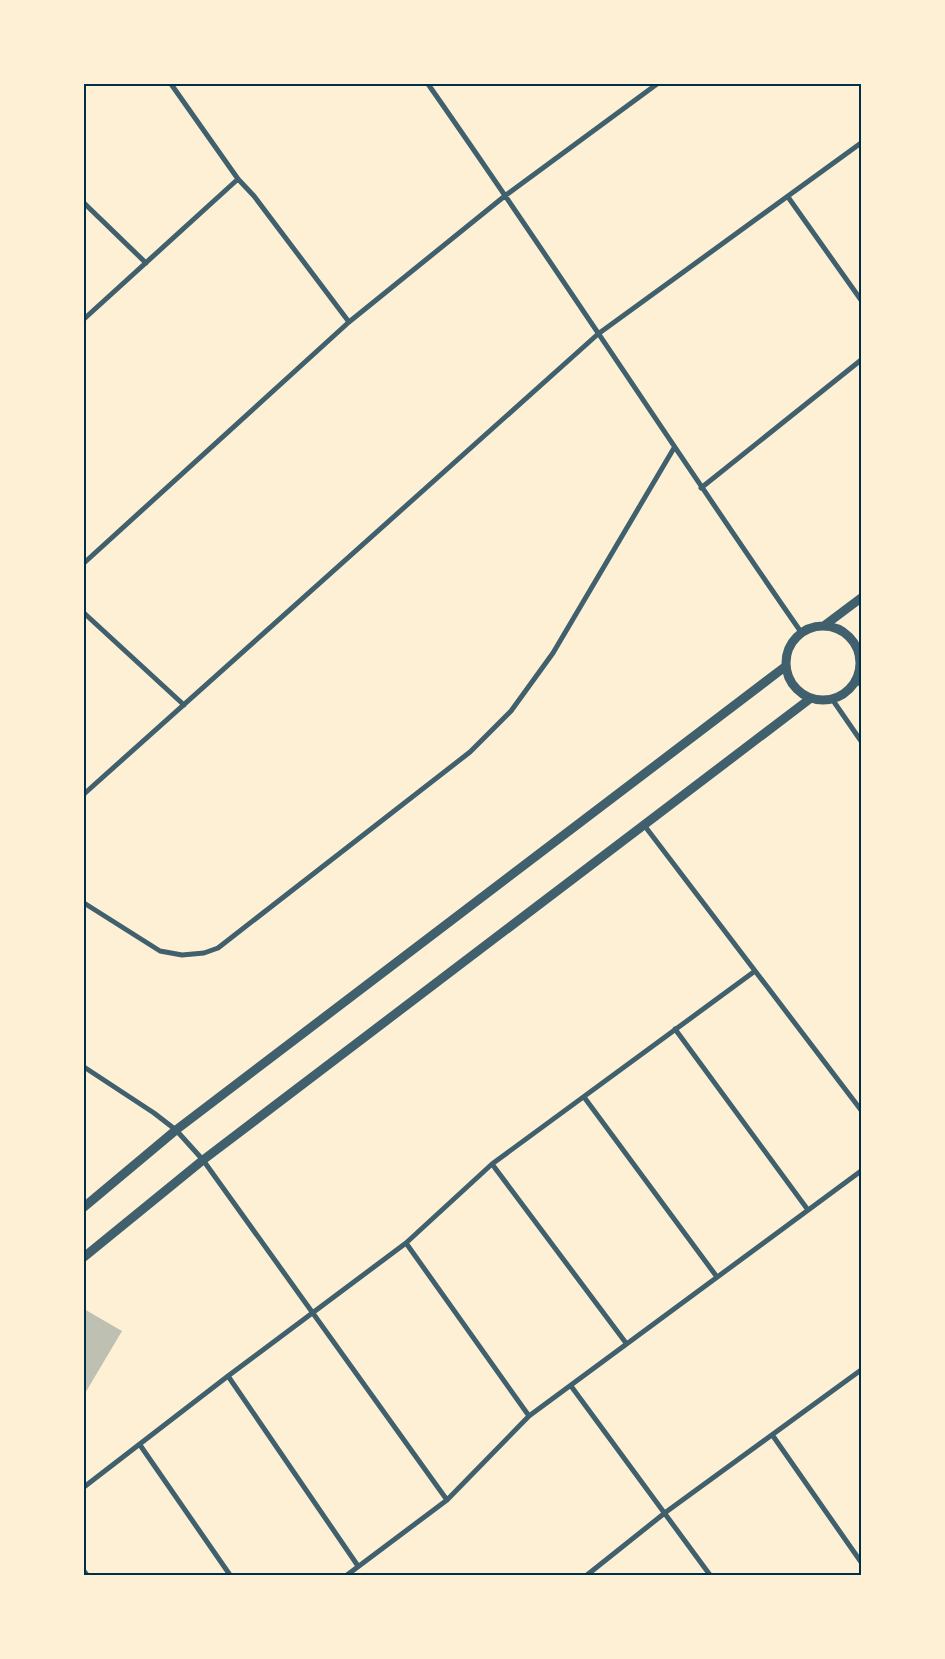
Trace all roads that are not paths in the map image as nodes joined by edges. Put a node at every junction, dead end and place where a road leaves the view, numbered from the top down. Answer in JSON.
{"nodes":[{"id":1,"x":172,"y":84,"type":"edge"},
{"id":2,"x":428,"y":84,"type":"edge"},
{"id":3,"x":657,"y":84,"type":"edge"},
{"id":4,"x":861,"y":143,"type":"edge"},
{"id":5,"x":238,"y":179,"type":"junction"},
{"id":6,"x":506,"y":195,"type":"junction"},
{"id":7,"x":788,"y":197,"type":"junction"},
{"id":8,"x":84,"y":202,"type":"edge"},
{"id":9,"x":146,"y":262,"type":"junction"},
{"id":10,"x":861,"y":300,"type":"edge"},
{"id":11,"x":84,"y":319,"type":"edge"},
{"id":12,"x":349,"y":322,"type":"junction"},
{"id":13,"x":598,"y":334,"type":"junction"},
{"id":14,"x":861,"y":360,"type":"edge"},
{"id":15,"x":674,"y":448,"type":"junction"},
{"id":16,"x":700,"y":488,"type":"junction"},
{"id":17,"x":84,"y":563,"type":"edge"},
{"id":18,"x":861,"y":598,"type":"edge"},
{"id":19,"x":84,"y":614,"type":"edge"},
{"id":20,"x":825,"y":625,"type":"junction"},
{"id":21,"x":801,"y":632,"type":"junction"},
{"id":22,"x":861,"y":657,"type":"edge"},
{"id":23,"x":786,"y":666,"type":"junction"},
{"id":24,"x":859,"y":682,"type":"edge"},
{"id":25,"x":811,"y":698,"type":"junction"},
{"id":26,"x":832,"y":699,"type":"junction"},
{"id":27,"x":184,"y":705,"type":"junction"},
{"id":28,"x":861,"y":741,"type":"edge"},
{"id":29,"x":84,"y":794,"type":"edge"},
{"id":30,"x":644,"y":825,"type":"junction"},
{"id":31,"x":84,"y":903,"type":"edge"},
{"id":32,"x":755,"y":971,"type":"junction"},
{"id":33,"x":675,"y":1029,"type":"junction"},
{"id":34,"x":84,"y":1068,"type":"edge"},
{"id":35,"x":584,"y":1097,"type":"junction"},
{"id":36,"x":861,"y":1110,"type":"edge"},
{"id":37,"x":176,"y":1130,"type":"junction"},
{"id":38,"x":203,"y":1160,"type":"junction"},
{"id":39,"x":492,"y":1164,"type":"junction"},
{"id":40,"x":861,"y":1171,"type":"edge"},
{"id":41,"x":84,"y":1207,"type":"edge"},
{"id":42,"x":808,"y":1210,"type":"junction"},
{"id":43,"x":406,"y":1243,"type":"junction"},
{"id":44,"x":84,"y":1257,"type":"edge"},
{"id":45,"x":717,"y":1278,"type":"junction"},
{"id":46,"x":312,"y":1312,"type":"junction"},
{"id":47,"x":626,"y":1343,"type":"junction"},
{"id":48,"x":861,"y":1370,"type":"edge"},
{"id":49,"x":228,"y":1376,"type":"junction"},
{"id":50,"x":571,"y":1386,"type":"junction"},
{"id":51,"x":529,"y":1416,"type":"junction"},
{"id":52,"x":773,"y":1436,"type":"junction"},
{"id":53,"x":140,"y":1445,"type":"junction"},
{"id":54,"x":84,"y":1488,"type":"edge"},
{"id":55,"x":446,"y":1500,"type":"junction"},
{"id":56,"x":666,"y":1512,"type":"junction"},
{"id":57,"x":861,"y":1562,"type":"edge"},
{"id":58,"x":358,"y":1566,"type":"junction"},
{"id":59,"x":84,"y":1571,"type":"edge"},
{"id":60,"x":87,"y":1575,"type":"edge"},
{"id":61,"x":230,"y":1575,"type":"edge"},
{"id":62,"x":347,"y":1575,"type":"edge"},
{"id":63,"x":587,"y":1575,"type":"edge"},
{"id":64,"x":710,"y":1575,"type":"edge"}],
"edges":[{"from":1,"to":5,"type":"street"},
{"from":2,"to":6,"type":"street"},
{"from":3,"to":6,"type":"street"},
{"from":4,"to":7,"type":"street"},
{"from":5,"to":9,"type":"street"},
{"from":5,"to":12,"type":"street"},
{"from":6,"to":12,"type":"street"},
{"from":6,"to":13,"type":"street"},
{"from":7,"to":10,"type":"street"},
{"from":7,"to":13,"type":"street"},
{"from":8,"to":9,"type":"street"},
{"from":9,"to":11,"type":"street"},
{"from":12,"to":17,"type":"street"},
{"from":13,"to":15,"type":"street"},
{"from":13,"to":27,"type":"street"},
{"from":14,"to":16,"type":"street"},
{"from":15,"to":16,"type":"street"},
{"from":15,"to":31,"type":"street"},
{"from":16,"to":21,"type":"street"},
{"from":18,"to":20,"type":"street"},
{"from":19,"to":27,"type":"street"},
{"from":20,"to":21,"type":"street"},
{"from":20,"to":22,"type":"street"},
{"from":21,"to":23,"type":"street"},
{"from":22,"to":24,"type":"street"},
{"from":23,"to":25,"type":"street"},
{"from":23,"to":37,"type":"street"},
{"from":24,"to":26,"type":"street"},
{"from":25,"to":26,"type":"street"},
{"from":25,"to":30,"type":"street"},
{"from":26,"to":28,"type":"street"},
{"from":27,"to":29,"type":"street"},
{"from":30,"to":32,"type":"street"},
{"from":30,"to":38,"type":"street"},
{"from":32,"to":33,"type":"street"},
{"from":32,"to":36,"type":"street"},
{"from":33,"to":35,"type":"street"},
{"from":33,"to":42,"type":"street"},
{"from":34,"to":37,"type":"street"},
{"from":35,"to":39,"type":"street"},
{"from":35,"to":45,"type":"street"},
{"from":37,"to":38,"type":"street"},
{"from":37,"to":41,"type":"street"},
{"from":38,"to":44,"type":"street"},
{"from":38,"to":46,"type":"street"},
{"from":39,"to":43,"type":"street"},
{"from":39,"to":47,"type":"street"},
{"from":40,"to":42,"type":"street"},
{"from":42,"to":45,"type":"street"},
{"from":43,"to":46,"type":"street"},
{"from":43,"to":51,"type":"street"},
{"from":45,"to":47,"type":"street"},
{"from":46,"to":49,"type":"street"},
{"from":46,"to":55,"type":"street"},
{"from":47,"to":50,"type":"street"},
{"from":48,"to":52,"type":"street"},
{"from":49,"to":53,"type":"street"},
{"from":49,"to":58,"type":"street"},
{"from":50,"to":51,"type":"street"},
{"from":50,"to":56,"type":"street"},
{"from":51,"to":55,"type":"street"},
{"from":52,"to":56,"type":"street"},
{"from":52,"to":57,"type":"street"},
{"from":53,"to":54,"type":"street"},
{"from":53,"to":61,"type":"street"},
{"from":55,"to":58,"type":"street"},
{"from":56,"to":63,"type":"street"},
{"from":56,"to":64,"type":"street"},
{"from":58,"to":62,"type":"street"},
{"from":59,"to":60,"type":"street"}]}
